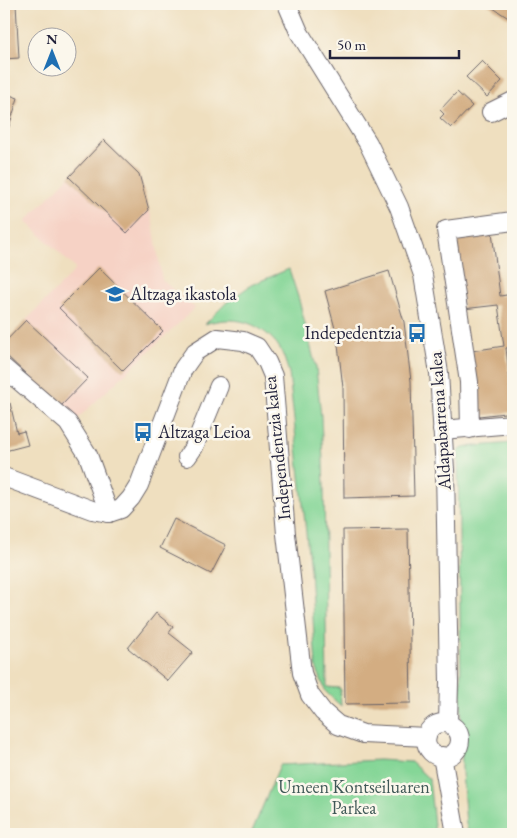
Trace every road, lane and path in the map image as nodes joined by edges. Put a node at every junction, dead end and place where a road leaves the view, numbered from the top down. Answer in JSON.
{"nodes":[{"id":1,"x":287,"y":4,"type":"edge"},
{"id":2,"x":513,"y":102,"type":"edge"},
{"id":3,"x":491,"y":112,"type":"dead end"},
{"id":4,"x":513,"y":221,"type":"edge"},
{"id":5,"x":4,"y":368,"type":"edge"},
{"id":6,"x":219,"y":386,"type":"dead end"},
{"id":7,"x":513,"y":424,"type":"edge"},
{"id":8,"x":470,"y":429,"type":"junction"},
{"id":9,"x":442,"y":430,"type":"junction"},
{"id":10,"x":187,"y":457,"type":"dead end"},
{"id":11,"x":4,"y":477,"type":"edge"},
{"id":12,"x":109,"y":513,"type":"junction"},
{"id":13,"x":448,"y":723,"type":"junction"},
{"id":14,"x":427,"y":737,"type":"junction"},
{"id":15,"x":442,"y":756,"type":"junction"},
{"id":16,"x":456,"y":834,"type":"edge"}],
"edges":[{"from":1,"to":9,"type":"street","name":"Aldapabarrena kalea"},
{"from":2,"to":3,"type":"street"},
{"from":4,"to":8,"type":"street"},
{"from":5,"to":12,"type":"street"},
{"from":6,"to":10,"type":"street"},
{"from":7,"to":8,"type":"street"},
{"from":8,"to":9,"type":"street"},
{"from":9,"to":13,"type":"street","name":"Aldapabarrena kalea"},
{"from":11,"to":12,"type":"street"},
{"from":12,"to":14,"type":"street","name":"Independentzia kalea"},
{"from":13,"to":14,"type":"street"},
{"from":13,"to":15,"type":"street"},
{"from":14,"to":15,"type":"street"},
{"from":15,"to":16,"type":"street"}]}
